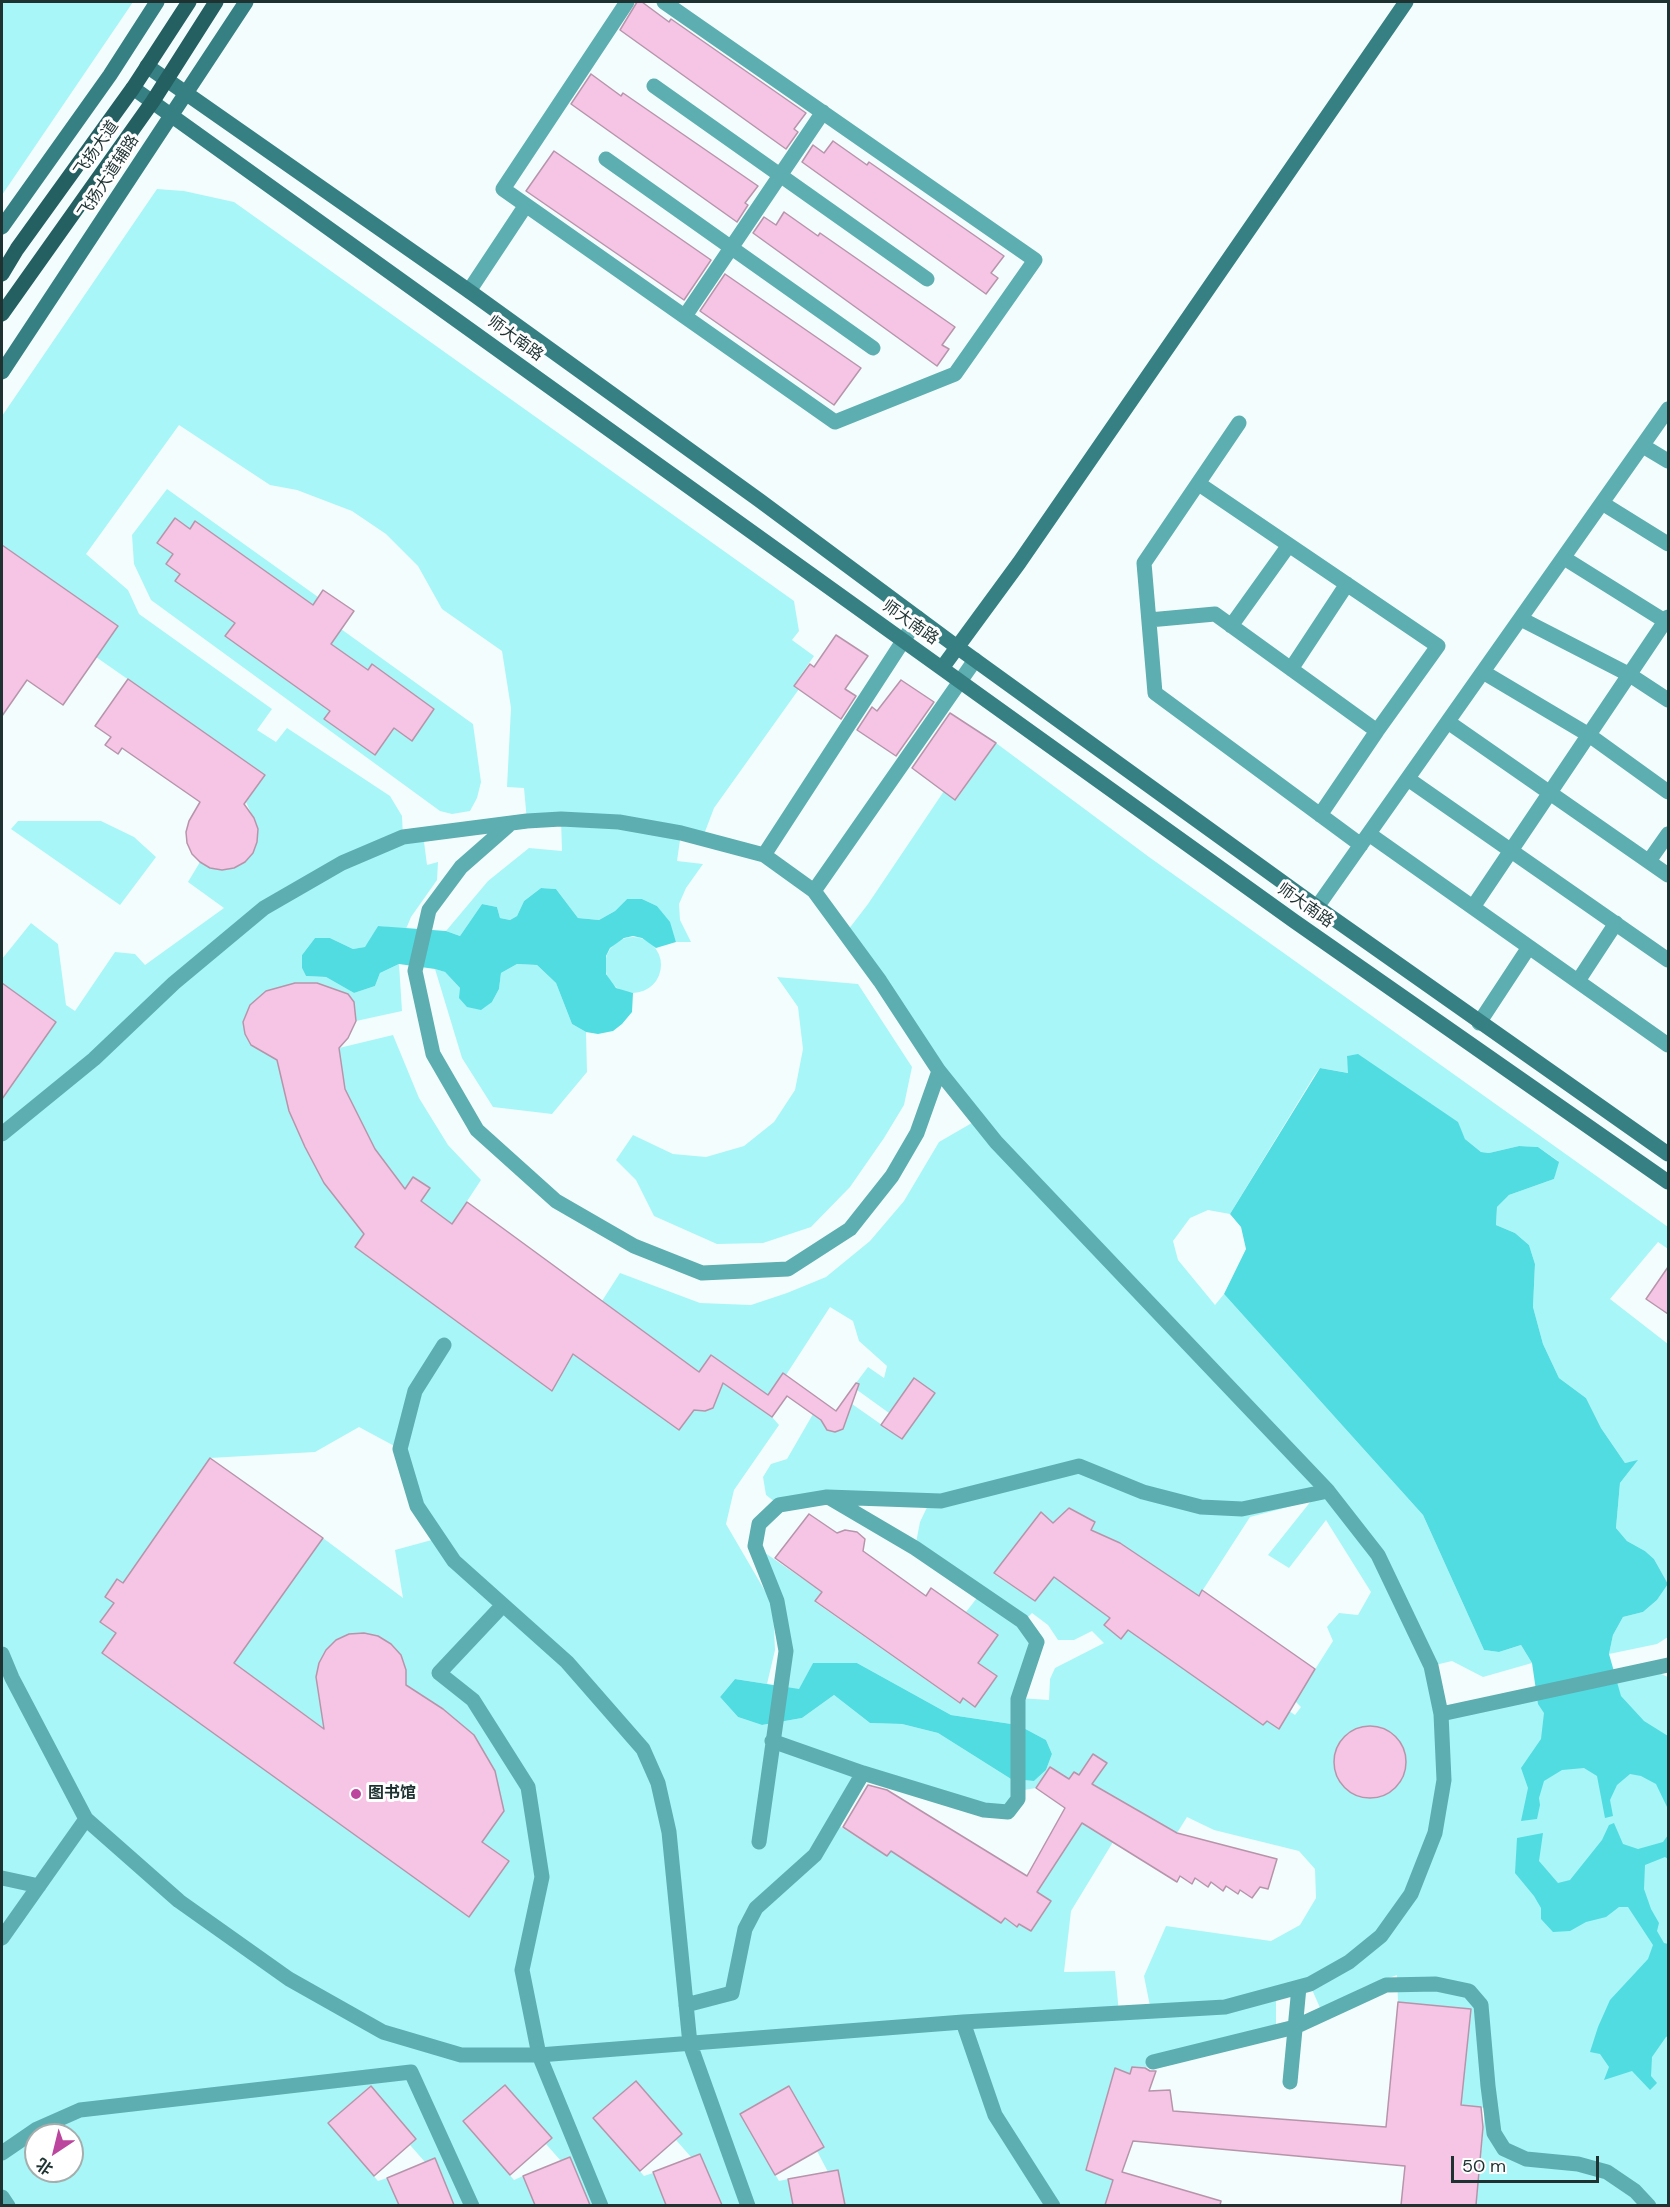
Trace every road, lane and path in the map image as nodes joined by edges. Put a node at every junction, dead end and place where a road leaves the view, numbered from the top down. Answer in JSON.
{"nodes":[{"id":1,"x":157,"y":2,"type":"edge"},
{"id":2,"x":189,"y":2,"type":"edge"},
{"id":3,"x":216,"y":2,"type":"edge"},
{"id":4,"x":246,"y":2,"type":"edge"},
{"id":5,"x":627,"y":2,"type":"edge"},
{"id":6,"x":664,"y":2,"type":"edge"},
{"id":7,"x":1406,"y":2,"type":"edge"},
{"id":8,"x":147,"y":66,"type":"junction"},
{"id":9,"x":166,"y":80,"type":"junction"},
{"id":10,"x":654,"y":86,"type":"dead end"},
{"id":11,"x":134,"y":88,"type":"junction"},
{"id":12,"x":186,"y":93,"type":"junction"},
{"id":13,"x":153,"y":101,"type":"junction"},
{"id":14,"x":823,"y":112,"type":"junction"},
{"id":15,"x":172,"y":114,"type":"junction"},
{"id":16,"x":606,"y":159,"type":"dead end"},
{"id":17,"x":781,"y":177,"type":"junction"},
{"id":18,"x":526,"y":205,"type":"junction"},
{"id":19,"x":2,"y":227,"type":"edge"},
{"id":20,"x":732,"y":248,"type":"junction"},
{"id":21,"x":17,"y":249,"type":"junction"},
{"id":22,"x":2,"y":260,"type":"edge"},
{"id":23,"x":2,"y":274,"type":"edge"},
{"id":24,"x":927,"y":279,"type":"dead end"},
{"id":25,"x":469,"y":291,"type":"junction"},
{"id":26,"x":2,"y":314,"type":"edge"},
{"id":27,"x":685,"y":316,"type":"junction"},
{"id":28,"x":873,"y":348,"type":"dead end"},
{"id":29,"x":2,"y":372,"type":"edge"},
{"id":30,"x":1668,"y":409,"type":"edge"},
{"id":31,"x":1239,"y":423,"type":"dead end"},
{"id":32,"x":1643,"y":446,"type":"junction"},
{"id":33,"x":1668,"y":461,"type":"edge"},
{"id":34,"x":1199,"y":484,"type":"junction"},
{"id":35,"x":1602,"y":503,"type":"junction"},
{"id":36,"x":1668,"y":544,"type":"edge"},
{"id":37,"x":1289,"y":545,"type":"junction"},
{"id":38,"x":1563,"y":558,"type":"junction"},
{"id":39,"x":1347,"y":584,"type":"junction"},
{"id":40,"x":918,"y":618,"type":"junction"},
{"id":41,"x":1521,"y":619,"type":"junction"},
{"id":42,"x":1149,"y":620,"type":"junction"},
{"id":43,"x":1668,"y":621,"type":"edge"},
{"id":44,"x":1232,"y":626,"type":"junction"},
{"id":45,"x":904,"y":641,"type":"junction"},
{"id":46,"x":957,"y":647,"type":"junction"},
{"id":47,"x":975,"y":660,"type":"junction"},
{"id":48,"x":942,"y":668,"type":"junction"},
{"id":49,"x":1291,"y":669,"type":"junction"},
{"id":50,"x":1483,"y":672,"type":"junction"},
{"id":51,"x":1630,"y":675,"type":"junction"},
{"id":52,"x":961,"y":681,"type":"junction"},
{"id":53,"x":1668,"y":700,"type":"edge"},
{"id":54,"x":1448,"y":722,"type":"junction"},
{"id":55,"x":1377,"y":731,"type":"junction"},
{"id":56,"x":1589,"y":735,"type":"junction"},
{"id":57,"x":1408,"y":779,"type":"junction"},
{"id":58,"x":1668,"y":792,"type":"edge"},
{"id":59,"x":1551,"y":793,"type":"junction"},
{"id":60,"x":1320,"y":815,"type":"junction"},
{"id":61,"x":510,"y":824,"type":"junction"},
{"id":62,"x":1668,"y":834,"type":"edge"},
{"id":63,"x":1365,"y":840,"type":"junction"},
{"id":64,"x":1512,"y":851,"type":"junction"},
{"id":65,"x":764,"y":855,"type":"junction"},
{"id":66,"x":1649,"y":861,"type":"junction"},
{"id":67,"x":1668,"y":875,"type":"edge"},
{"id":68,"x":814,"y":891,"type":"junction"},
{"id":69,"x":1473,"y":907,"type":"junction"},
{"id":70,"x":1317,"y":908,"type":"junction"},
{"id":71,"x":1616,"y":923,"type":"junction"},
{"id":72,"x":1529,"y":947,"type":"junction"},
{"id":73,"x":1668,"y":960,"type":"edge"},
{"id":74,"x":1578,"y":981,"type":"junction"},
{"id":75,"x":1479,"y":1023,"type":"junction"},
{"id":76,"x":1668,"y":1045,"type":"edge"},
{"id":77,"x":939,"y":1071,"type":"junction"},
{"id":78,"x":2,"y":1134,"type":"edge"},
{"id":79,"x":1668,"y":1154,"type":"edge"},
{"id":80,"x":1668,"y":1182,"type":"edge"},
{"id":81,"x":444,"y":1345,"type":"dead end"},
{"id":82,"x":1328,"y":1491,"type":"junction"},
{"id":83,"x":827,"y":1497,"type":"junction"},
{"id":84,"x":503,"y":1605,"type":"junction"},
{"id":85,"x":2,"y":1654,"type":"edge"},
{"id":86,"x":1668,"y":1665,"type":"edge"},
{"id":87,"x":1441,"y":1714,"type":"junction"},
{"id":88,"x":772,"y":1741,"type":"junction"},
{"id":89,"x":863,"y":1773,"type":"junction"},
{"id":90,"x":86,"y":1819,"type":"junction"},
{"id":91,"x":759,"y":1842,"type":"dead end"},
{"id":92,"x":2,"y":1878,"type":"edge"},
{"id":93,"x":39,"y":1886,"type":"junction"},
{"id":94,"x":2,"y":1938,"type":"edge"},
{"id":95,"x":1299,"y":1988,"type":"junction"},
{"id":96,"x":686,"y":2005,"type":"junction"},
{"id":97,"x":963,"y":2022,"type":"junction"},
{"id":98,"x":1295,"y":2027,"type":"junction"},
{"id":99,"x":690,"y":2044,"type":"junction"},
{"id":100,"x":539,"y":2055,"type":"junction"},
{"id":101,"x":1153,"y":2062,"type":"dead end"},
{"id":102,"x":1290,"y":2082,"type":"dead end"},
{"id":103,"x":2,"y":2153,"type":"edge"},
{"id":104,"x":2,"y":2197,"type":"edge"},
{"id":105,"x":8,"y":2205,"type":"edge"},
{"id":106,"x":472,"y":2205,"type":"edge"},
{"id":107,"x":601,"y":2205,"type":"edge"},
{"id":108,"x":748,"y":2205,"type":"edge"},
{"id":109,"x":1053,"y":2205,"type":"edge"},
{"id":110,"x":1649,"y":2205,"type":"edge"}],
"edges":[{"from":1,"to":19,"type":"main road"},
{"from":2,"to":8,"type":"main road","name":"飞扬大道"},
{"from":3,"to":9,"type":"main road","name":"飞扬大道"},
{"from":4,"to":12,"type":"main road","name":"飞扬大道辅路"},
{"from":5,"to":18,"type":"street"},
{"from":6,"to":14,"type":"street"},
{"from":7,"to":46,"type":"main road"},
{"from":8,"to":9,"type":"main road","name":"师大南路"},
{"from":8,"to":11,"type":"main road","name":"飞扬大道"},
{"from":9,"to":12,"type":"main road","name":"师大南路"},
{"from":9,"to":13,"type":"main road","name":"飞扬大道"},
{"from":10,"to":17,"type":"street"},
{"from":11,"to":13,"type":"main road","name":"师大南路"},
{"from":11,"to":21,"type":"main road","name":"飞扬大道"},
{"from":12,"to":15,"type":"main road","name":"飞扬大道辅路"},
{"from":12,"to":25,"type":"main road","name":"师大南路"},
{"from":13,"to":15,"type":"main road","name":"师大南路"},
{"from":13,"to":26,"type":"main road","name":"飞扬大道"},
{"from":14,"to":17,"type":"street"},
{"from":14,"to":27,"type":"street"},
{"from":15,"to":29,"type":"main road","name":"飞扬大道辅路"},
{"from":15,"to":45,"type":"main road","name":"师大南路"},
{"from":16,"to":20,"type":"street"},
{"from":17,"to":20,"type":"street"},
{"from":17,"to":24,"type":"street"},
{"from":18,"to":25,"type":"street"},
{"from":18,"to":27,"type":"street"},
{"from":20,"to":27,"type":"street"},
{"from":20,"to":28,"type":"street"},
{"from":21,"to":22,"type":"main road"},
{"from":21,"to":23,"type":"main road","name":"飞扬大道"},
{"from":25,"to":40,"type":"main road","name":"师大南路"},
{"from":30,"to":32,"type":"street"},
{"from":31,"to":34,"type":"street"},
{"from":32,"to":33,"type":"street"},
{"from":32,"to":35,"type":"street"},
{"from":34,"to":37,"type":"street"},
{"from":34,"to":42,"type":"street"},
{"from":35,"to":36,"type":"street"},
{"from":35,"to":38,"type":"street"},
{"from":37,"to":39,"type":"street"},
{"from":37,"to":44,"type":"street"},
{"from":38,"to":41,"type":"street"},
{"from":38,"to":43,"type":"street"},
{"from":39,"to":49,"type":"street"},
{"from":39,"to":55,"type":"street"},
{"from":40,"to":45,"type":"street"},
{"from":40,"to":46,"type":"main road","name":"师大南路"},
{"from":41,"to":50,"type":"street"},
{"from":41,"to":51,"type":"street"},
{"from":42,"to":44,"type":"street"},
{"from":42,"to":60,"type":"street"},
{"from":43,"to":51,"type":"street"},
{"from":44,"to":49,"type":"street"},
{"from":45,"to":48,"type":"main road","name":"师大南路"},
{"from":45,"to":65,"type":"street"},
{"from":46,"to":47,"type":"main road","name":"师大南路"},
{"from":46,"to":48,"type":"main road"},
{"from":47,"to":52,"type":"street"},
{"from":47,"to":70,"type":"main road","name":"师大南路"},
{"from":48,"to":52,"type":"main road","name":"师大南路"},
{"from":49,"to":55,"type":"street"},
{"from":50,"to":54,"type":"street"},
{"from":50,"to":56,"type":"street"},
{"from":51,"to":53,"type":"street"},
{"from":51,"to":56,"type":"street"},
{"from":52,"to":68,"type":"street"},
{"from":52,"to":80,"type":"main road","name":"师大南路"},
{"from":54,"to":57,"type":"street"},
{"from":54,"to":59,"type":"street"},
{"from":55,"to":60,"type":"street"},
{"from":56,"to":58,"type":"street"},
{"from":56,"to":59,"type":"street"},
{"from":57,"to":63,"type":"street"},
{"from":57,"to":64,"type":"street"},
{"from":59,"to":64,"type":"street"},
{"from":59,"to":66,"type":"street"},
{"from":60,"to":63,"type":"street"},
{"from":61,"to":65,"type":"street"},
{"from":61,"to":77,"type":"street"},
{"from":61,"to":78,"type":"street"},
{"from":62,"to":66,"type":"street"},
{"from":63,"to":69,"type":"street"},
{"from":63,"to":70,"type":"street"},
{"from":64,"to":69,"type":"street"},
{"from":64,"to":71,"type":"street"},
{"from":65,"to":68,"type":"street"},
{"from":66,"to":67,"type":"street"},
{"from":68,"to":77,"type":"street"},
{"from":69,"to":72,"type":"street"},
{"from":70,"to":75,"type":"main road","name":"师大南路"},
{"from":71,"to":73,"type":"street"},
{"from":71,"to":74,"type":"street"},
{"from":72,"to":74,"type":"street"},
{"from":72,"to":75,"type":"street"},
{"from":74,"to":76,"type":"street"},
{"from":75,"to":79,"type":"main road","name":"师大南路"},
{"from":77,"to":82,"type":"street"},
{"from":81,"to":84,"type":"street"},
{"from":82,"to":83,"type":"street"},
{"from":82,"to":87,"type":"street"},
{"from":83,"to":88,"type":"street"},
{"from":83,"to":89,"type":"street"},
{"from":84,"to":96,"type":"street"},
{"from":84,"to":100,"type":"street"},
{"from":85,"to":90,"type":"street"},
{"from":86,"to":87,"type":"street"},
{"from":87,"to":95,"type":"street"},
{"from":88,"to":89,"type":"street"},
{"from":88,"to":91,"type":"street"},
{"from":89,"to":96,"type":"street"},
{"from":90,"to":93,"type":"street"},
{"from":90,"to":100,"type":"street"},
{"from":92,"to":93,"type":"street"},
{"from":93,"to":94,"type":"street"},
{"from":95,"to":97,"type":"street"},
{"from":95,"to":98,"type":"street"},
{"from":96,"to":99,"type":"street"},
{"from":97,"to":99,"type":"street"},
{"from":97,"to":109,"type":"street"},
{"from":98,"to":101,"type":"street"},
{"from":98,"to":102,"type":"street"},
{"from":98,"to":110,"type":"street"},
{"from":99,"to":100,"type":"street"},
{"from":99,"to":108,"type":"street"},
{"from":100,"to":107,"type":"street"},
{"from":103,"to":106,"type":"street"},
{"from":104,"to":105,"type":"street"}]}
